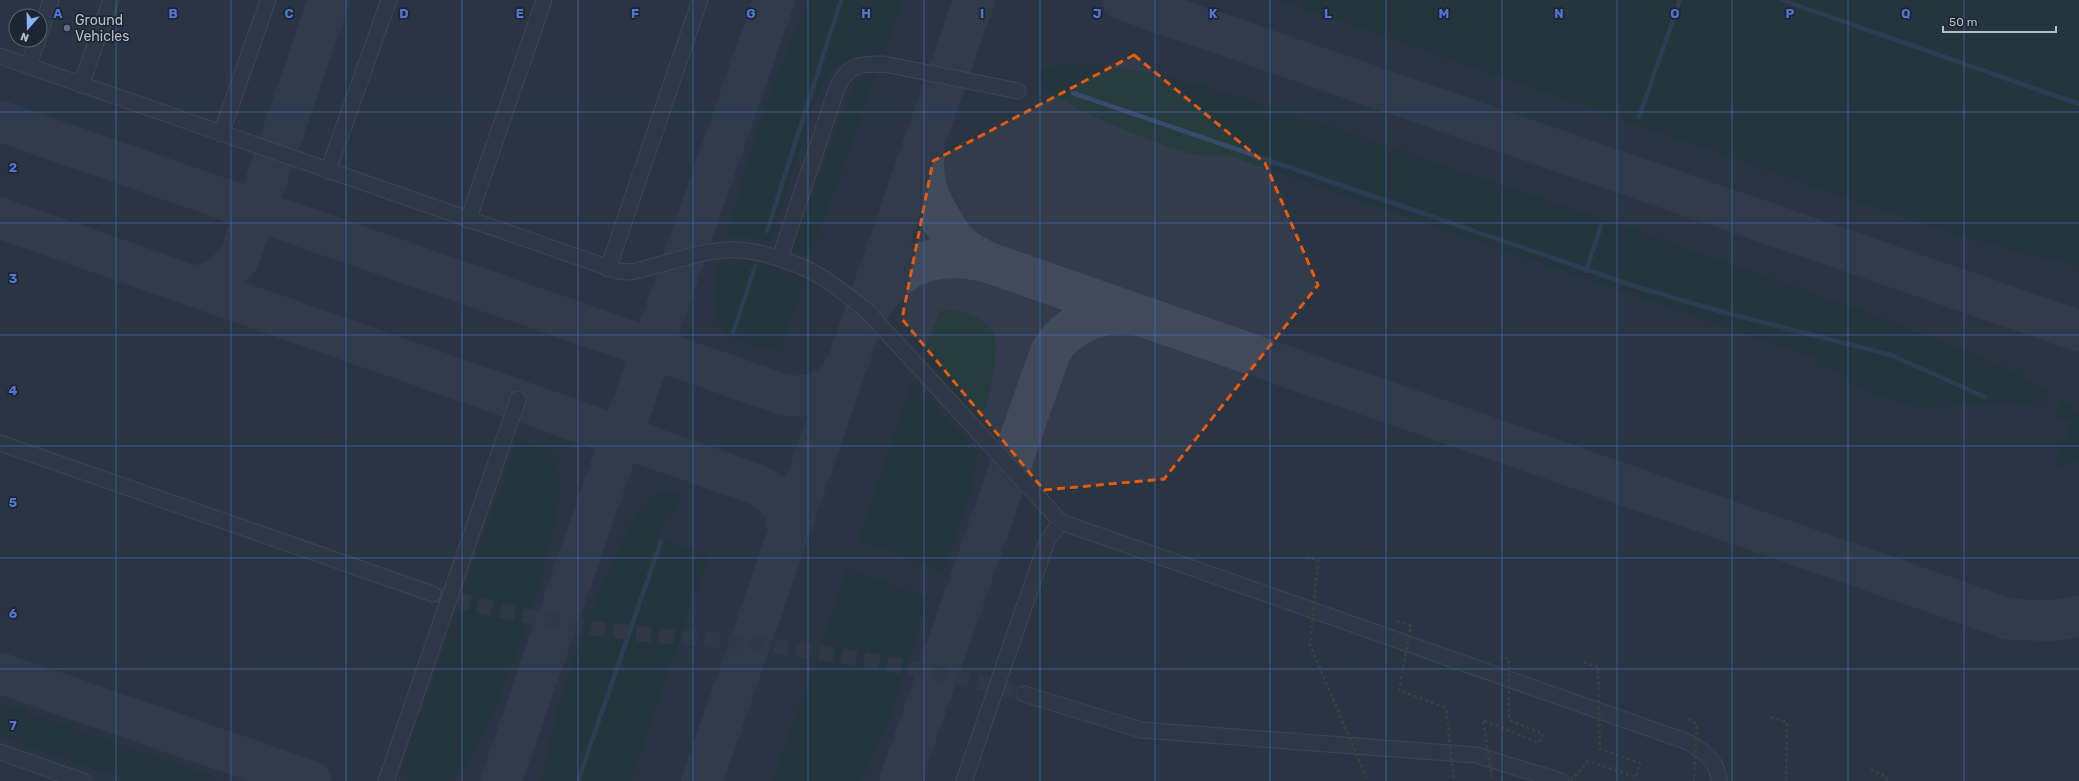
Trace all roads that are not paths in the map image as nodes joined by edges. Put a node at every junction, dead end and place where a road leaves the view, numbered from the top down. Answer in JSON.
{"nodes":[{"id":1,"x":111,"y":0,"type":"edge"},
{"id":2,"x":268,"y":0,"type":"edge"},
{"id":3,"x":389,"y":0,"type":"edge"},
{"id":4,"x":544,"y":0,"type":"edge"},
{"id":5,"x":700,"y":0,"type":"edge"},
{"id":6,"x":35,"y":48,"type":"edge"},
{"id":7,"x":0,"y":56,"type":"edge"},
{"id":8,"x":28,"y":66,"type":"junction"},
{"id":9,"x":81,"y":85,"type":"junction"},
{"id":10,"x":1018,"y":91,"type":"dead end"},
{"id":11,"x":222,"y":134,"type":"junction"},
{"id":12,"x":328,"y":171,"type":"junction"},
{"id":13,"x":468,"y":220,"type":"junction"},
{"id":14,"x":780,"y":258,"type":"junction"},
{"id":15,"x":608,"y":269,"type":"junction"},
{"id":16,"x":518,"y":400,"type":"dead end"},
{"id":17,"x":0,"y":443,"type":"edge"},
{"id":18,"x":1061,"y":522,"type":"junction"},
{"id":19,"x":433,"y":594,"type":"tunnel mouth"},
{"id":20,"x":1024,"y":694,"type":"tunnel mouth"},
{"id":21,"x":0,"y":752,"type":"edge"},
{"id":22,"x":83,"y":781,"type":"edge"},
{"id":23,"x":386,"y":781,"type":"edge"},
{"id":24,"x":964,"y":781,"type":"edge"},
{"id":25,"x":1561,"y":781,"type":"edge"},
{"id":26,"x":1719,"y":781,"type":"edge"}],
"edges":[{"from":1,"to":9,"type":"lane"},
{"from":2,"to":11,"type":"lane"},
{"from":3,"to":12,"type":"lane"},
{"from":4,"to":13,"type":"lane"},
{"from":5,"to":15,"type":"lane"},
{"from":6,"to":8,"type":"lane"},
{"from":7,"to":8,"type":"lane"},
{"from":8,"to":9,"type":"lane"},
{"from":9,"to":11,"type":"lane"},
{"from":10,"to":14,"type":"lane"},
{"from":11,"to":12,"type":"lane"},
{"from":12,"to":13,"type":"lane"},
{"from":13,"to":15,"type":"lane"},
{"from":14,"to":15,"type":"lane"},
{"from":14,"to":18,"type":"lane"},
{"from":16,"to":23,"type":"lane"},
{"from":17,"to":19,"type":"lane"},
{"from":18,"to":24,"type":"lane"},
{"from":18,"to":26,"type":"lane"},
{"from":20,"to":25,"type":"lane"},
{"from":21,"to":22,"type":"lane"}]}
